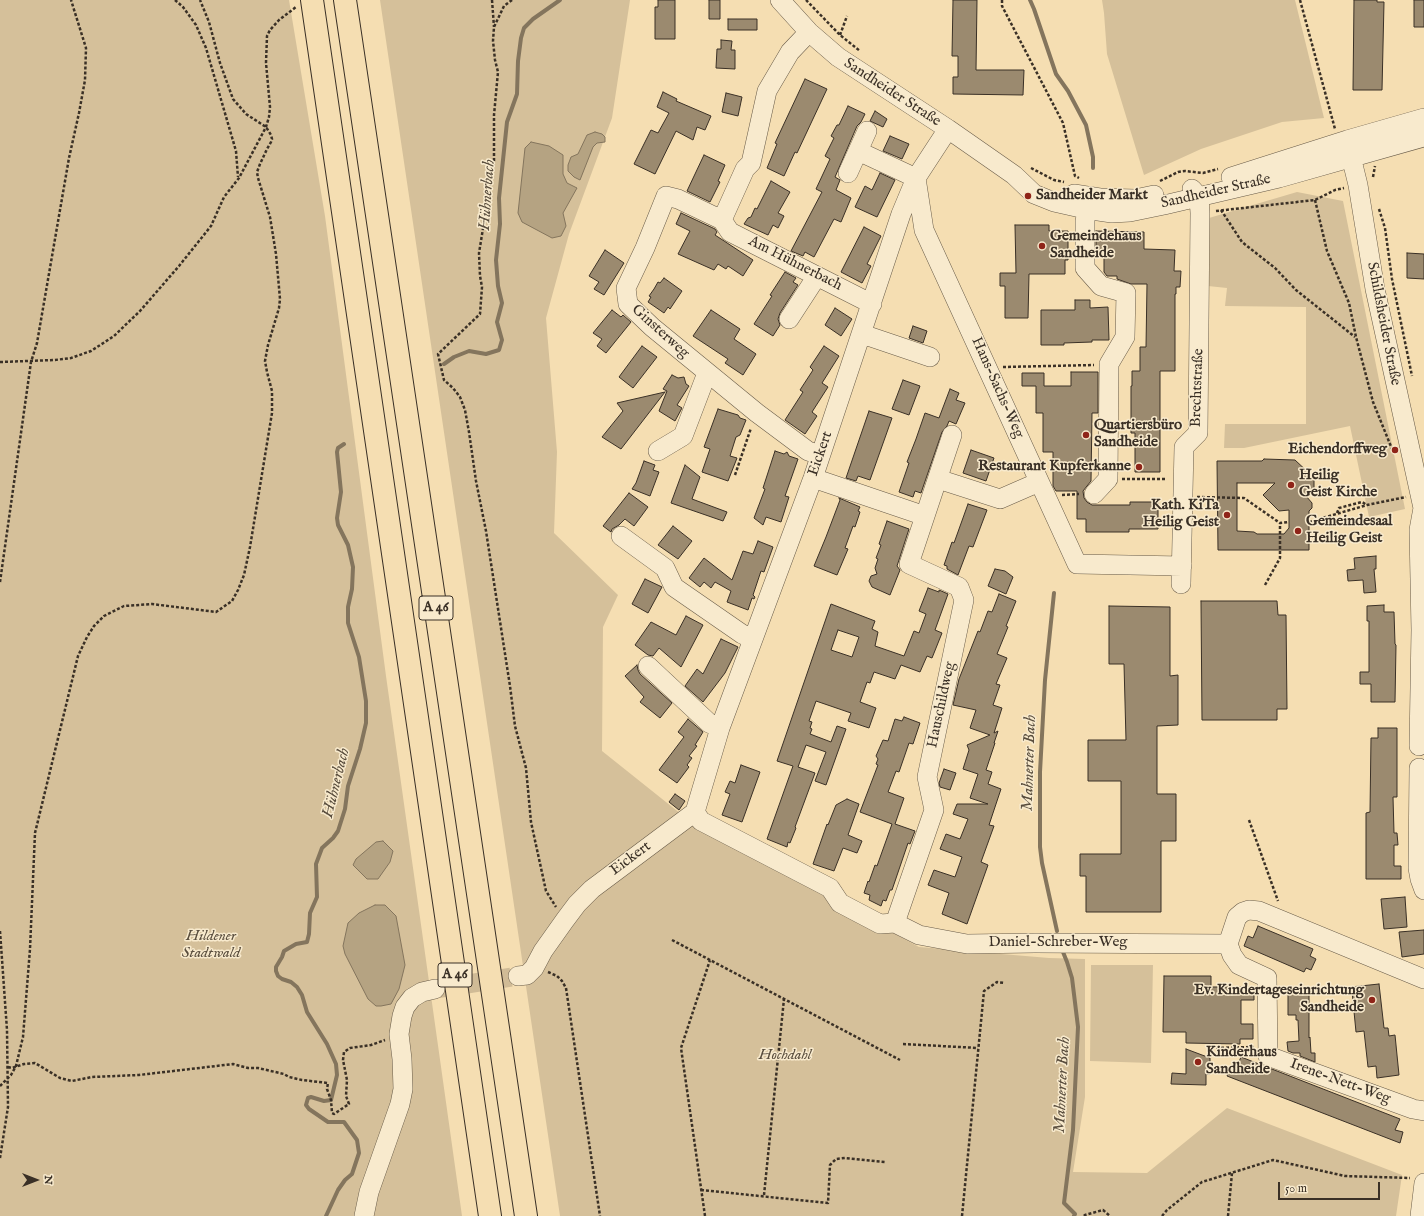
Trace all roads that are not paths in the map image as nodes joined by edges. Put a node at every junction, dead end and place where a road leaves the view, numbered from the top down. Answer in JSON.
{"nodes":[{"id":1,"x":345,"y":0,"type":"edge"},
{"id":2,"x":780,"y":0,"type":"edge"},
{"id":3,"x":306,"y":2,"type":"edge"},
{"id":4,"x":809,"y":32,"type":"junction"},
{"id":5,"x":1424,"y":118,"type":"edge"},
{"id":6,"x":948,"y":129,"type":"junction"},
{"id":7,"x":867,"y":131,"type":"dead end"},
{"id":8,"x":1424,"y":137,"type":"edge"},
{"id":9,"x":1345,"y":143,"type":"junction"},
{"id":10,"x":858,"y":151,"type":"junction"},
{"id":11,"x":848,"y":173,"type":"dead end"},
{"id":12,"x":916,"y":178,"type":"junction"},
{"id":13,"x":666,"y":196,"type":"joint"},
{"id":14,"x":1197,"y":200,"type":"junction"},
{"id":15,"x":722,"y":220,"type":"junction"},
{"id":16,"x":1085,"y":220,"type":"dead end"},
{"id":17,"x":818,"y":276,"type":"junction"},
{"id":18,"x":872,"y":304,"type":"junction"},
{"id":19,"x":789,"y":319,"type":"dead end"},
{"id":20,"x":862,"y":334,"type":"junction"},
{"id":21,"x":930,"y":357,"type":"dead end"},
{"id":22,"x":707,"y":373,"type":"junction"},
{"id":23,"x":952,"y":436,"type":"dead end"},
{"id":24,"x":658,"y":451,"type":"dead end"},
{"id":25,"x":820,"y":455,"type":"junction"},
{"id":26,"x":813,"y":478,"type":"junction"},
{"id":27,"x":938,"y":479,"type":"junction"},
{"id":28,"x":1042,"y":488,"type":"junction"},
{"id":29,"x":1094,"y":494,"type":"road end"},
{"id":30,"x":1423,"y":508,"type":"edge"},
{"id":31,"x":925,"y":516,"type":"junction"},
{"id":32,"x":621,"y":536,"type":"dead end"},
{"id":33,"x":1182,"y":575,"type":"joint"},
{"id":34,"x":753,"y":639,"type":"junction"},
{"id":35,"x":648,"y":666,"type":"dead end"},
{"id":36,"x":1422,"y":714,"type":"edge"},
{"id":37,"x":720,"y":728,"type":"junction"},
{"id":38,"x":1418,"y":746,"type":"dead end"},
{"id":39,"x":1418,"y":768,"type":"dead end"},
{"id":40,"x":695,"y":812,"type":"junction"},
{"id":41,"x":1424,"y":890,"type":"edge"},
{"id":42,"x":895,"y":923,"type":"junction"},
{"id":43,"x":1228,"y":944,"type":"junction"},
{"id":44,"x":526,"y":972,"type":"tunnel mouth"},
{"id":45,"x":1424,"y":980,"type":"edge"},
{"id":46,"x":435,"y":989,"type":"tunnel mouth"},
{"id":47,"x":1424,"y":1111,"type":"edge"},
{"id":48,"x":1420,"y":1181,"type":"edge"},
{"id":49,"x":364,"y":1216,"type":"edge"},
{"id":50,"x":490,"y":1216,"type":"edge"},
{"id":51,"x":526,"y":1216,"type":"edge"},
{"id":52,"x":1420,"y":1216,"type":"edge"}],
"edges":[{"from":1,"to":51,"type":"highway","number":"A 46"},
{"from":2,"to":4,"type":"street","name":"Sandheider Straße"},
{"from":3,"to":50,"type":"highway","number":"A 46"},
{"from":4,"to":6,"type":"street","name":"Sandheider Straße"},
{"from":4,"to":15,"type":"street"},
{"from":5,"to":9,"type":"street","name":"Sandheider Straße"},
{"from":6,"to":12,"type":"street","name":"Eickert"},
{"from":6,"to":14,"type":"street","name":"Sandheider Straße"},
{"from":7,"to":10,"type":"street"},
{"from":8,"to":9,"type":"street","name":"Sandheider Straße"},
{"from":9,"to":14,"type":"street","name":"Sandheider Straße"},
{"from":9,"to":30,"type":"street","name":"Schildsheider Straße"},
{"from":10,"to":11,"type":"street"},
{"from":10,"to":12,"type":"street"},
{"from":12,"to":18,"type":"street","name":"Eickert"},
{"from":12,"to":28,"type":"street","name":"Hans-Sachs-Weg"},
{"from":13,"to":15,"type":"street","name":"Am Hühnerbach"},
{"from":13,"to":22,"type":"street","name":"Ginsterweg"},
{"from":14,"to":33,"type":"street","name":"Brechtstraße"},
{"from":15,"to":17,"type":"street","name":"Am Hühnerbach"},
{"from":16,"to":29,"type":"street"},
{"from":17,"to":18,"type":"street","name":"Am Hühnerbach"},
{"from":17,"to":19,"type":"street"},
{"from":18,"to":20,"type":"street","name":"Eickert"},
{"from":20,"to":21,"type":"street"},
{"from":20,"to":25,"type":"street","name":"Eickert"},
{"from":22,"to":24,"type":"street"},
{"from":22,"to":25,"type":"street","name":"Ginsterweg"},
{"from":23,"to":27,"type":"street","name":"Hauschildweg"},
{"from":25,"to":26,"type":"street","name":"Eickert"},
{"from":26,"to":31,"type":"street"},
{"from":26,"to":34,"type":"street","name":"Eickert"},
{"from":27,"to":28,"type":"street"},
{"from":27,"to":31,"type":"street","name":"Hauschildweg"},
{"from":28,"to":33,"type":"street","name":"Hans-Sachs-Weg"},
{"from":30,"to":36,"type":"street","name":"Schildsheider Straße"},
{"from":31,"to":42,"type":"street","name":"Hauschildweg"},
{"from":32,"to":34,"type":"street"},
{"from":34,"to":37,"type":"street","name":"Eickert"},
{"from":35,"to":37,"type":"street"},
{"from":36,"to":38,"type":"street","name":"Schildsheider Straße"},
{"from":37,"to":40,"type":"street","name":"Eickert"},
{"from":39,"to":41,"type":"street"},
{"from":40,"to":42,"type":"street","name":"Daniel-Schreber-Weg"},
{"from":40,"to":44,"type":"street","name":"Eickert"},
{"from":42,"to":43,"type":"street","name":"Daniel-Schreber-Weg"},
{"from":43,"to":45,"type":"street"},
{"from":43,"to":47,"type":"street","name":"Irene-Nett-Weg"},
{"from":46,"to":49,"type":"street"},
{"from":48,"to":52,"type":"street"}]}
